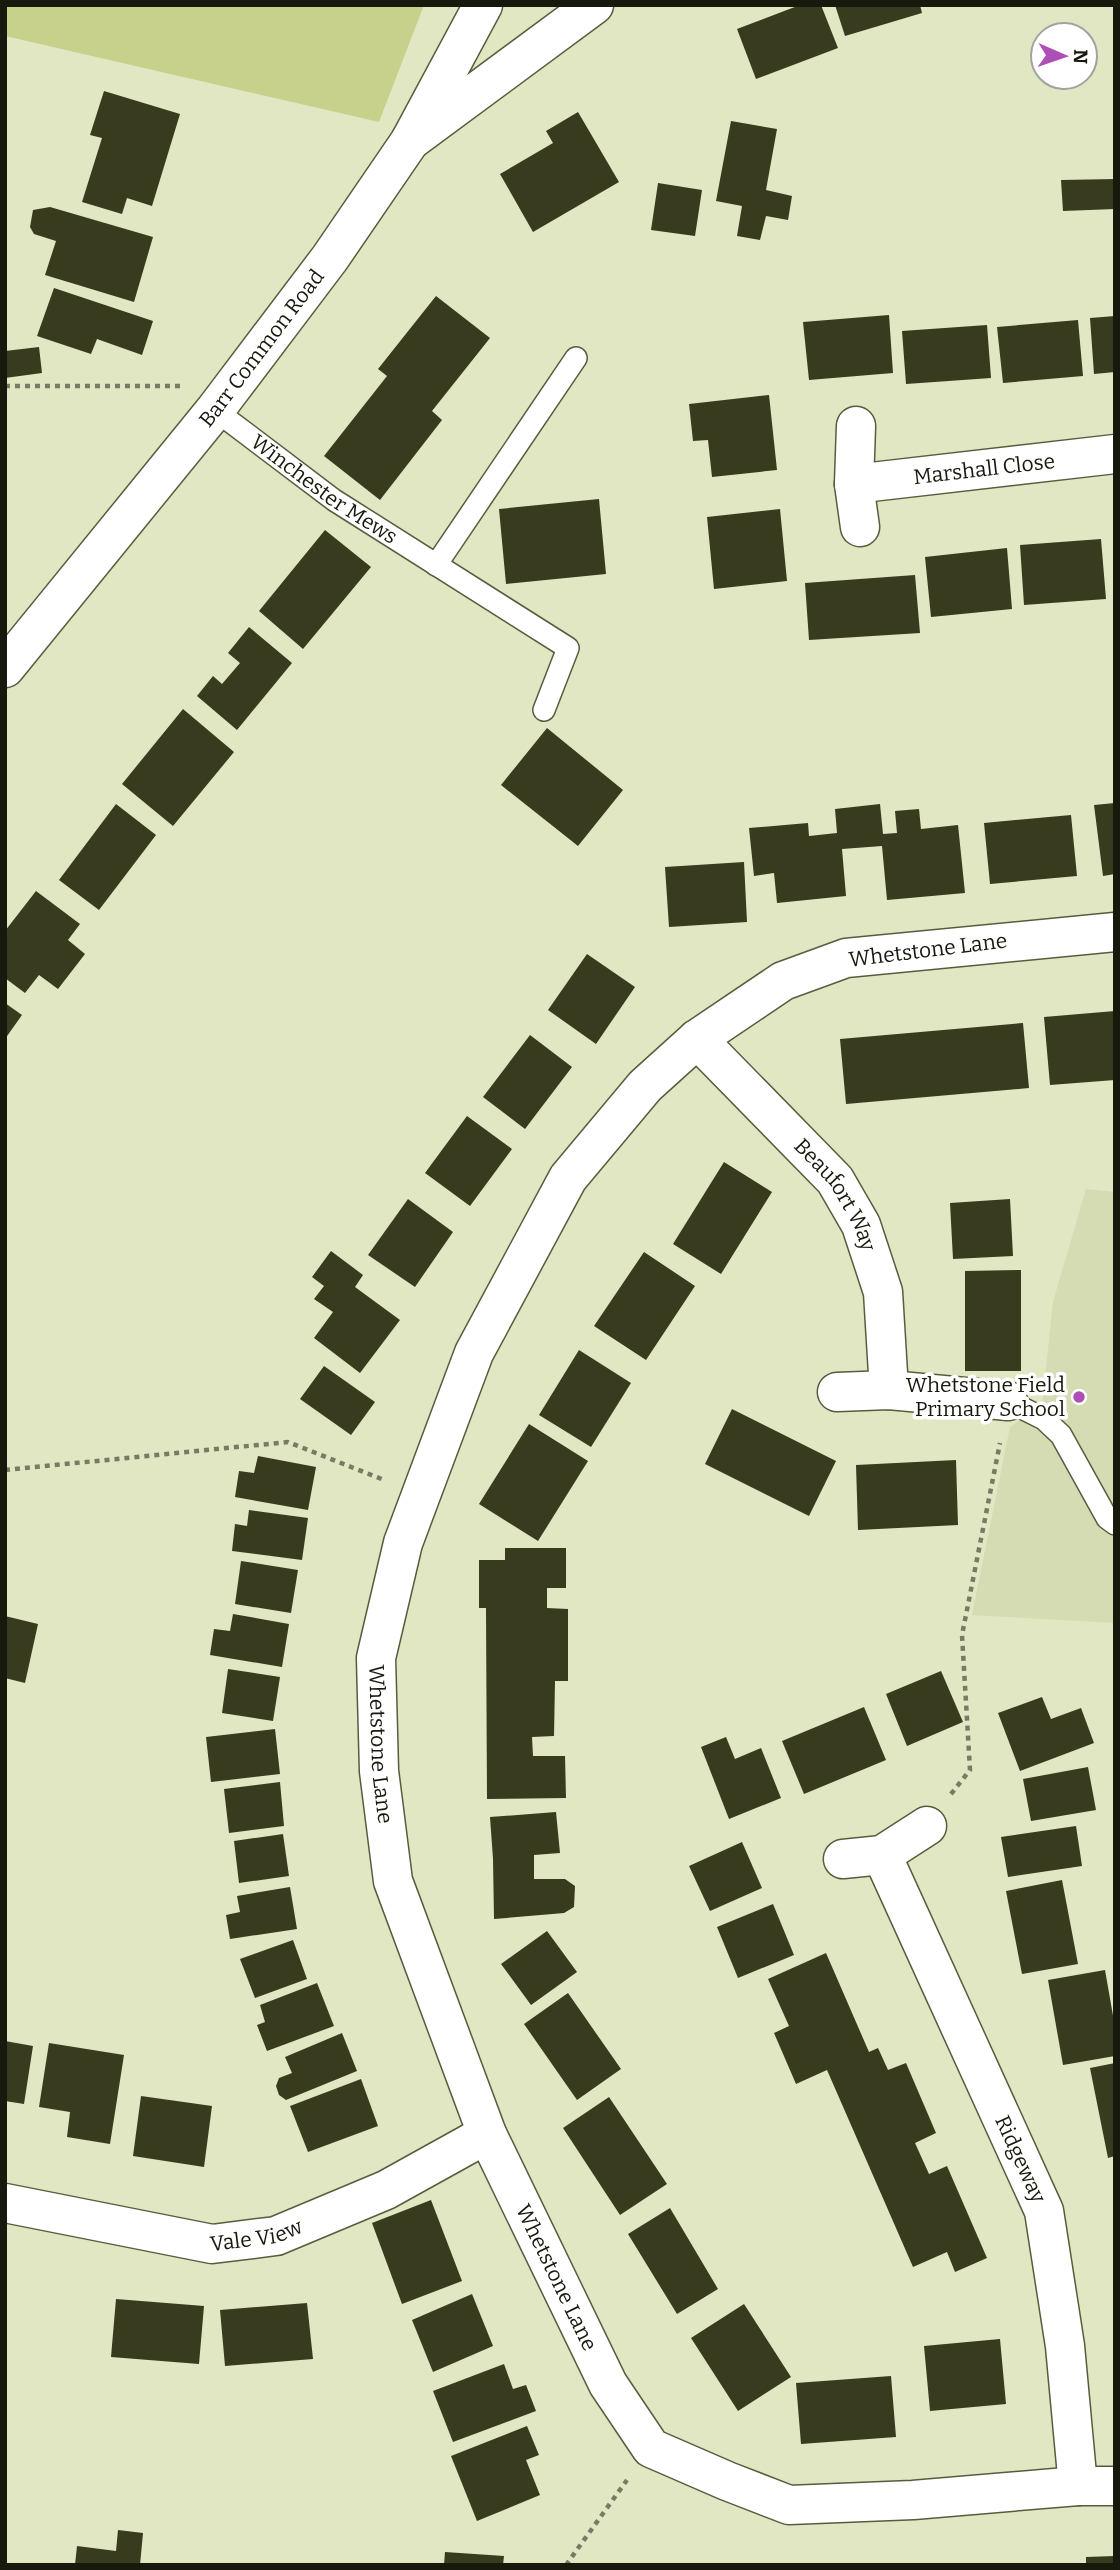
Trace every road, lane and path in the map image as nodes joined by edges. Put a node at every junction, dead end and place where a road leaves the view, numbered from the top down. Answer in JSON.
{"nodes":[{"id":1,"x":483,"y":5,"type":"edge"},
{"id":2,"x":594,"y":5,"type":"edge"},
{"id":3,"x":410,"y":141,"type":"junction"},
{"id":4,"x":576,"y":358,"type":"dead end"},
{"id":5,"x":5,"y":386,"type":"edge"},
{"id":6,"x":225,"y":397,"type":"junction"},
{"id":7,"x":856,"y":426,"type":"dead end"},
{"id":8,"x":1115,"y":454,"type":"edge"},
{"id":9,"x":854,"y":484,"type":"junction"},
{"id":10,"x":860,"y":527,"type":"dead end"},
{"id":11,"x":436,"y":565,"type":"junction"},
{"id":12,"x":5,"y":668,"type":"edge"},
{"id":13,"x":544,"y":710,"type":"dead end"},
{"id":14,"x":1115,"y":932,"type":"edge"},
{"id":15,"x":697,"y":1039,"type":"junction"},
{"id":16,"x":889,"y":1391,"type":"junction"},
{"id":17,"x":837,"y":1392,"type":"dead end"},
{"id":18,"x":1008,"y":1401,"type":"junction"},
{"id":19,"x":5,"y":1470,"type":"edge"},
{"id":20,"x":421,"y":1495,"type":"junction"},
{"id":21,"x":1115,"y":1524,"type":"edge"},
{"id":22,"x":927,"y":1826,"type":"joint"},
{"id":23,"x":882,"y":1855,"type":"junction"},
{"id":24,"x":843,"y":1859,"type":"dead end"},
{"id":25,"x":487,"y":2134,"type":"junction"},
{"id":26,"x":5,"y":2203,"type":"edge"},
{"id":27,"x":651,"y":2448,"type":"junction"},
{"id":28,"x":1096,"y":2486,"type":"edge"},
{"id":29,"x":566,"y":2565,"type":"edge"}],
"edges":[{"from":1,"to":3,"type":"street","name":"Barr Common Road"},
{"from":2,"to":3,"type":"street"},
{"from":3,"to":6,"type":"street","name":"Barr Common Road"},
{"from":4,"to":11,"type":"lane"},
{"from":5,"to":6,"type":"path"},
{"from":6,"to":11,"type":"lane","name":"Winchester Mews"},
{"from":6,"to":12,"type":"street","name":"Barr Common Road"},
{"from":7,"to":9,"type":"street"},
{"from":8,"to":9,"type":"street","name":"Marshall Close"},
{"from":9,"to":10,"type":"street"},
{"from":11,"to":13,"type":"lane","name":"Winchester Mews"},
{"from":14,"to":15,"type":"street","name":"Whetstone Lane"},
{"from":15,"to":16,"type":"street","name":"Beaufort Way"},
{"from":15,"to":20,"type":"street","name":"Whetstone Lane"},
{"from":16,"to":17,"type":"street"},
{"from":16,"to":18,"type":"street"},
{"from":18,"to":21,"type":"lane"},
{"from":18,"to":22,"type":"path"},
{"from":19,"to":20,"type":"path"},
{"from":20,"to":25,"type":"street","name":"Whetstone Lane"},
{"from":22,"to":23,"type":"street"},
{"from":23,"to":24,"type":"street"},
{"from":23,"to":28,"type":"street","name":"Ridgeway"},
{"from":25,"to":26,"type":"street","name":"Vale View"},
{"from":25,"to":27,"type":"street","name":"Whetstone Lane"},
{"from":27,"to":28,"type":"street"},
{"from":27,"to":29,"type":"path"}]}
